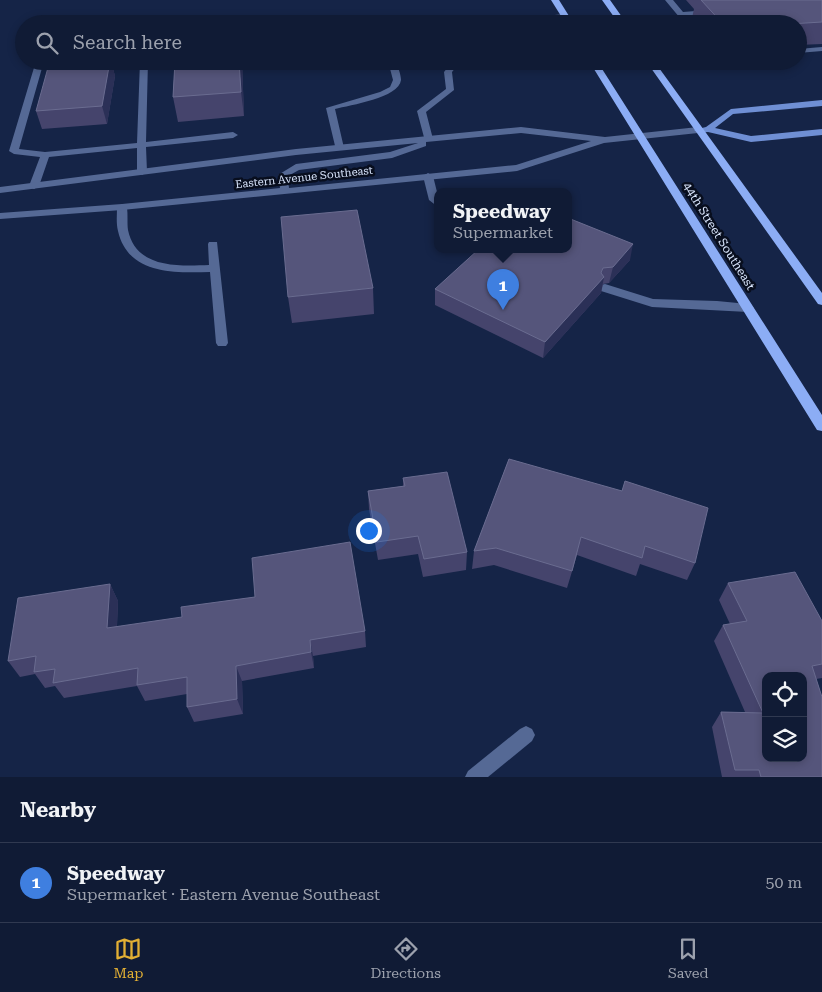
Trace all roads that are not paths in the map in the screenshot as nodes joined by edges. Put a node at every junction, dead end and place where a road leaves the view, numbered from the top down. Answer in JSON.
{"nodes":[{"id":1,"x":555,"y":0,"type":"edge"},
{"id":2,"x":606,"y":0,"type":"edge"},
{"id":3,"x":669,"y":0,"type":"edge"},
{"id":4,"x":720,"y":11,"type":"edge"},
{"id":5,"x":681,"y":14,"type":"joint"},
{"id":6,"x":565,"y":15,"type":"edge"},
{"id":7,"x":616,"y":15,"type":"edge"},
{"id":8,"x":822,"y":49,"type":"edge"},
{"id":9,"x":807,"y":50,"type":"edge"},
{"id":10,"x":37,"y":70,"type":"edge"},
{"id":11,"x":144,"y":70,"type":"edge"},
{"id":12,"x":394,"y":70,"type":"edge"},
{"id":13,"x":450,"y":70,"type":"edge"},
{"id":14,"x":599,"y":70,"type":"edge"},
{"id":15,"x":657,"y":70,"type":"edge"},
{"id":16,"x":822,"y":103,"type":"edge"},
{"id":17,"x":703,"y":130,"type":"junction"},
{"id":18,"x":822,"y":132,"type":"edge"},
{"id":19,"x":232,"y":135,"type":"dead end"},
{"id":20,"x":640,"y":136,"type":"junction"},
{"id":21,"x":442,"y":138,"type":"junction"},
{"id":22,"x":428,"y":139,"type":"junction"},
{"id":23,"x":605,"y":140,"type":"junction"},
{"id":24,"x":141,"y":145,"type":"junction"},
{"id":25,"x":338,"y":148,"type":"junction"},
{"id":26,"x":45,"y":155,"type":"junction"},
{"id":27,"x":142,"y":172,"type":"junction"},
{"id":28,"x":428,"y":176,"type":"junction"},
{"id":29,"x":34,"y":186,"type":"junction"},
{"id":30,"x":0,"y":190,"type":"edge"},
{"id":31,"x":284,"y":191,"type":"junction"},
{"id":32,"x":434,"y":200,"type":"edge"},
{"id":33,"x":122,"y":207,"type":"junction"},
{"id":34,"x":0,"y":216,"type":"edge"},
{"id":35,"x":213,"y":244,"type":"dead end"},
{"id":36,"x":215,"y":268,"type":"junction"},
{"id":37,"x":605,"y":288,"type":"dead end"},
{"id":38,"x":822,"y":300,"type":"edge"},
{"id":39,"x":748,"y":308,"type":"junction"},
{"id":40,"x":222,"y":343,"type":"dead end"},
{"id":41,"x":822,"y":426,"type":"edge"},
{"id":42,"x":526,"y":735,"type":"dead end"},
{"id":43,"x":474,"y":777,"type":"edge"}],
"edges":[{"from":1,"to":6,"type":"main road"},
{"from":2,"to":7,"type":"main road"},
{"from":3,"to":5,"type":"street"},
{"from":4,"to":5,"type":"street"},
{"from":8,"to":9,"type":"street"},
{"from":10,"to":26,"type":"street"},
{"from":11,"to":24,"type":"street"},
{"from":12,"to":25,"type":"street"},
{"from":13,"to":22,"type":"street"},
{"from":14,"to":20,"type":"main road","name":"44th Street Southeast"},
{"from":15,"to":17,"type":"main road"},
{"from":16,"to":17,"type":"main road"},
{"from":17,"to":18,"type":"main road","name":"Eastern Avenue Southeast"},
{"from":17,"to":20,"type":"street","name":"Eastern Avenue Southeast"},
{"from":17,"to":38,"type":"main road"},
{"from":19,"to":24,"type":"street"},
{"from":20,"to":23,"type":"street","name":"Eastern Avenue Southeast"},
{"from":20,"to":39,"type":"main road","name":"44th Street Southeast"},
{"from":21,"to":22,"type":"street","name":"Eastern Avenue Southeast"},
{"from":21,"to":23,"type":"street","name":"Eastern Avenue Southeast"},
{"from":21,"to":31,"type":"street"},
{"from":22,"to":25,"type":"street","name":"Eastern Avenue Southeast"},
{"from":23,"to":28,"type":"street","name":"Eastern Avenue Southeast"},
{"from":24,"to":26,"type":"street"},
{"from":24,"to":27,"type":"street"},
{"from":25,"to":27,"type":"street","name":"Eastern Avenue Southeast"},
{"from":26,"to":29,"type":"street"},
{"from":27,"to":29,"type":"street","name":"Eastern Avenue Southeast"},
{"from":28,"to":31,"type":"street","name":"Eastern Avenue Southeast"},
{"from":28,"to":32,"type":"street"},
{"from":29,"to":30,"type":"street","name":"Eastern Avenue Southeast"},
{"from":31,"to":33,"type":"street","name":"Eastern Avenue Southeast"},
{"from":33,"to":34,"type":"street","name":"Eastern Avenue Southeast"},
{"from":33,"to":36,"type":"street"},
{"from":35,"to":36,"type":"street"},
{"from":36,"to":40,"type":"street"},
{"from":37,"to":39,"type":"street"},
{"from":39,"to":41,"type":"main road","name":"44th Street Southeast"},
{"from":42,"to":43,"type":"street"}]}
